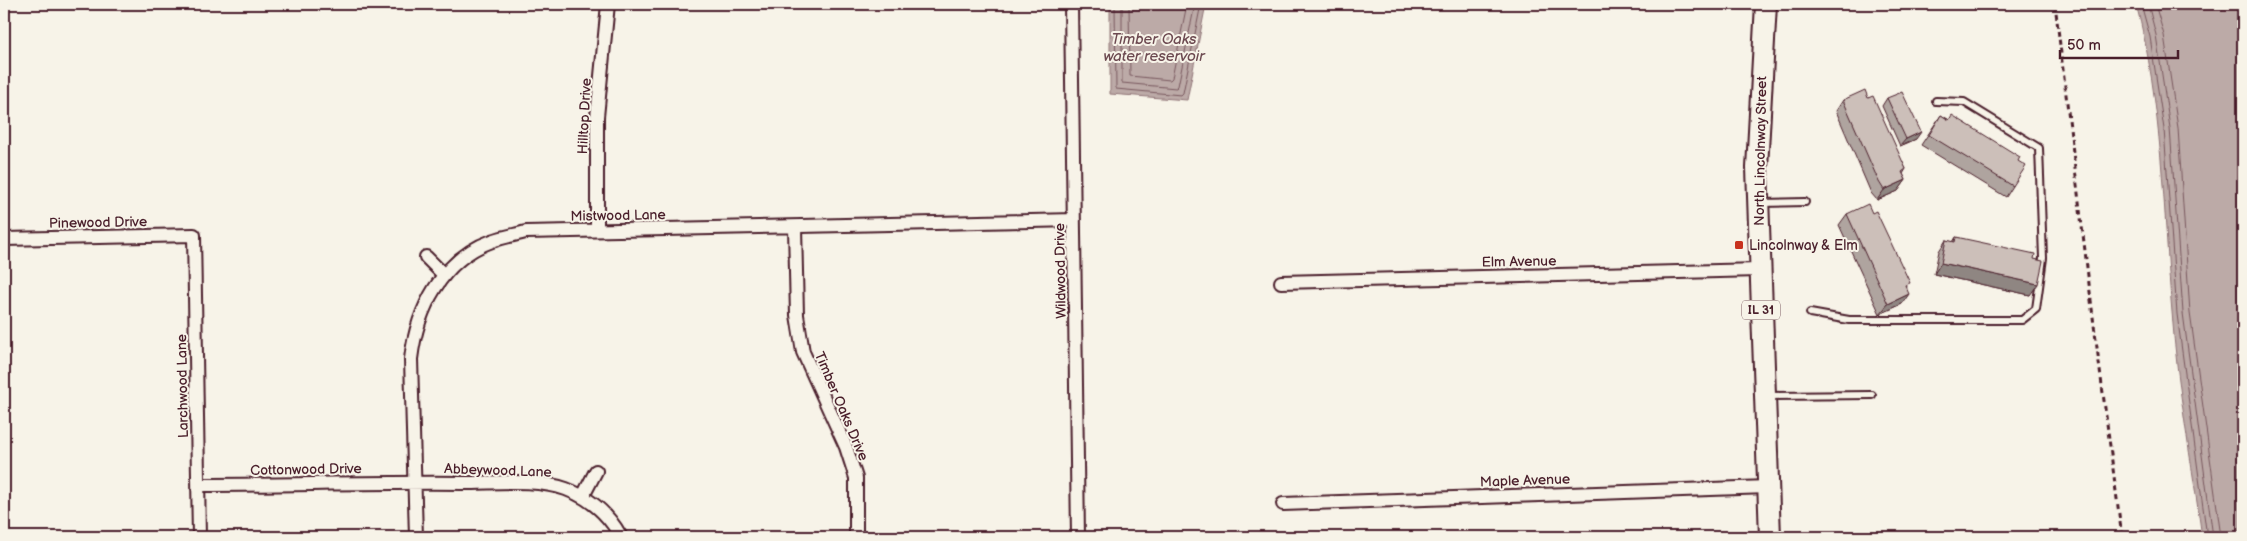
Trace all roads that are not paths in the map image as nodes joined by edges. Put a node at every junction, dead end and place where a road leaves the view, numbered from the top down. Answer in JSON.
{"nodes":[{"id":1,"x":608,"y":4,"type":"edge"},
{"id":2,"x":1071,"y":4,"type":"edge"},
{"id":3,"x":1766,"y":4,"type":"edge"},
{"id":4,"x":1936,"y":101,"type":"dead end"},
{"id":5,"x":1805,"y":202,"type":"dead end"},
{"id":6,"x":1758,"y":203,"type":"junction"},
{"id":7,"x":1074,"y":220,"type":"junction"},
{"id":8,"x":795,"y":227,"type":"junction"},
{"id":9,"x":597,"y":230,"type":"junction"},
{"id":10,"x":194,"y":235,"type":"joint"},
{"id":11,"x":4,"y":239,"type":"edge"},
{"id":12,"x":426,"y":257,"type":"dead end"},
{"id":13,"x":1759,"y":270,"type":"junction"},
{"id":14,"x":444,"y":275,"type":"junction"},
{"id":15,"x":1280,"y":282,"type":"dead end"},
{"id":16,"x":1810,"y":313,"type":"dead end"},
{"id":17,"x":1872,"y":395,"type":"dead end"},
{"id":18,"x":1765,"y":396,"type":"junction"},
{"id":19,"x":596,"y":471,"type":"dead end"},
{"id":20,"x":414,"y":482,"type":"junction"},
{"id":21,"x":199,"y":485,"type":"junction"},
{"id":22,"x":1768,"y":486,"type":"junction"},
{"id":23,"x":583,"y":496,"type":"junction"},
{"id":24,"x":1283,"y":504,"type":"dead end"},
{"id":25,"x":200,"y":537,"type":"edge"},
{"id":26,"x":416,"y":537,"type":"edge"},
{"id":27,"x":621,"y":537,"type":"edge"},
{"id":28,"x":856,"y":537,"type":"edge"},
{"id":29,"x":1078,"y":537,"type":"edge"},
{"id":30,"x":1770,"y":537,"type":"edge"}],
"edges":[{"from":1,"to":9,"type":"street","name":"Hilltop Drive"},
{"from":2,"to":7,"type":"street","name":"Wildwood Drive"},
{"from":3,"to":6,"type":"main road","name":"North Lincolnway Street","number":"IL 31"},
{"from":4,"to":16,"type":"lane"},
{"from":5,"to":6,"type":"lane"},
{"from":6,"to":13,"type":"main road","name":"North Lincolnway Street","number":"IL 31"},
{"from":7,"to":8,"type":"street","name":"Mistwood Lane"},
{"from":7,"to":29,"type":"street","name":"Wildwood Drive"},
{"from":8,"to":9,"type":"street","name":"Mistwood Lane"},
{"from":8,"to":28,"type":"street","name":"Timber Oaks Drive"},
{"from":9,"to":14,"type":"street","name":"Mistwood Lane"},
{"from":10,"to":11,"type":"street","name":"Pinewood Drive"},
{"from":10,"to":21,"type":"street","name":"Larchwood Lane"},
{"from":12,"to":14,"type":"street"},
{"from":13,"to":15,"type":"street","name":"Elm Avenue"},
{"from":13,"to":18,"type":"main road","name":"North Lincolnway Street","number":"IL 31"},
{"from":14,"to":20,"type":"street","name":"Mistwood Lane"},
{"from":17,"to":18,"type":"lane"},
{"from":18,"to":22,"type":"main road","name":"North Lincolnway Street","number":"IL 31"},
{"from":19,"to":23,"type":"street"},
{"from":20,"to":21,"type":"street","name":"Cottonwood Drive"},
{"from":20,"to":23,"type":"street","name":"Abbeywood Lane"},
{"from":20,"to":26,"type":"street","name":"Mistwood Lane"},
{"from":21,"to":25,"type":"street","name":"Larchwood Lane"},
{"from":22,"to":24,"type":"street","name":"Maple Avenue"},
{"from":22,"to":30,"type":"main road","name":"North Lincolnway Street","number":"IL 31"},
{"from":23,"to":27,"type":"street","name":"Abbeywood Lane"}]}
